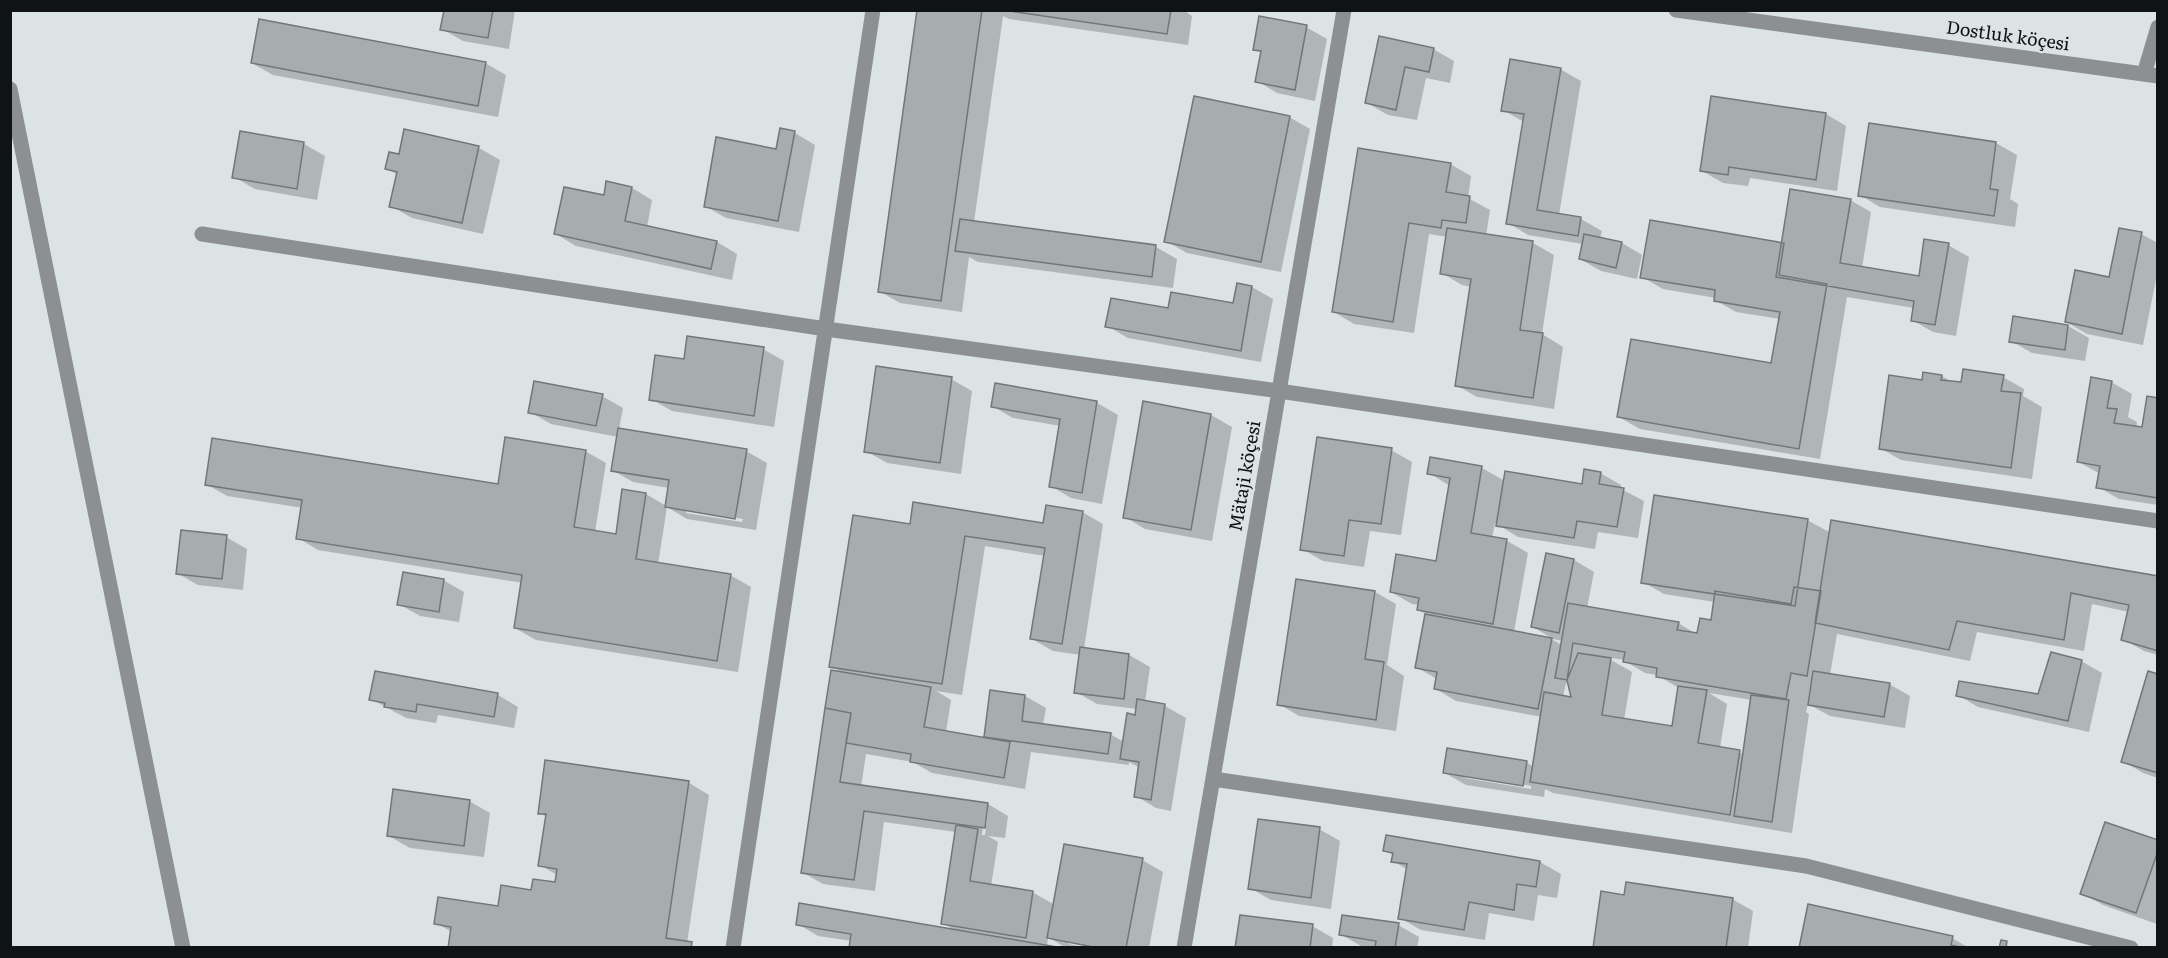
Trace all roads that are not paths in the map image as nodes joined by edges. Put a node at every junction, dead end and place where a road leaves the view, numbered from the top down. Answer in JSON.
{"nodes":[{"id":1,"x":873,"y":10,"type":"edge"},
{"id":2,"x":1344,"y":10,"type":"edge"},
{"id":3,"x":1676,"y":10,"type":"edge"},
{"id":4,"x":2157,"y":27,"type":"edge"},
{"id":5,"x":2151,"y":75,"type":"edge"},
{"id":6,"x":10,"y":89,"type":"edge"},
{"id":7,"x":202,"y":234,"type":"dead end"},
{"id":8,"x":826,"y":329,"type":"junction"},
{"id":9,"x":1279,"y":391,"type":"junction"},
{"id":10,"x":2157,"y":521,"type":"edge"},
{"id":11,"x":1213,"y":779,"type":"junction"},
{"id":12,"x":183,"y":948,"type":"edge"},
{"id":13,"x":733,"y":948,"type":"edge"},
{"id":14,"x":1184,"y":948,"type":"edge"},
{"id":15,"x":2131,"y":948,"type":"edge"}],
"edges":[{"from":1,"to":8,"type":"street"},
{"from":2,"to":9,"type":"street","name":"Mätaji köçesi"},
{"from":3,"to":5,"type":"street","name":"Dostluk köçesi"},
{"from":4,"to":5,"type":"street"},
{"from":6,"to":12,"type":"street"},
{"from":7,"to":8,"type":"street"},
{"from":8,"to":9,"type":"street"},
{"from":8,"to":13,"type":"street"},
{"from":9,"to":10,"type":"street"},
{"from":9,"to":11,"type":"street","name":"Mätaji köçesi"},
{"from":11,"to":14,"type":"street","name":"Mätaji köçesi"},
{"from":11,"to":15,"type":"street"}]}
